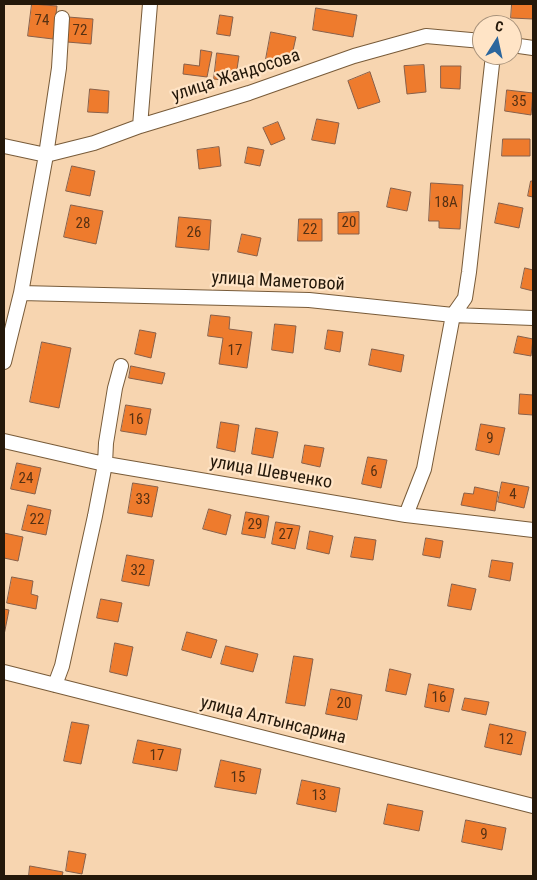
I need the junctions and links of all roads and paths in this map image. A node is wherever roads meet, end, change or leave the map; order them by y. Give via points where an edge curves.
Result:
1 (150, 4) edge
2 (62, 18) dead end
3 (472, 41) edge
4 (492, 65) edge
5 (140, 126) junction
6 (4, 146) edge
7 (46, 155) junction
8 (20, 293) junction
9 (453, 315) junction
10 (533, 318) edge
11 (4, 362) edge
12 (121, 366) dead end
13 (4, 441) edge
14 (104, 464) junction
15 (406, 515) junction
16 (533, 530) edge
17 (4, 672) edge
18 (55, 685) junction
19 (533, 806) edge

1 - 5 street
2 - 7 street via 59,68
3 - 5 street, улица Жандосова via 426,36 354,56 249,93
4 - 9 street via 465,298
5 - 7 street, улица Жандосова via 94,143
6 - 7 street, улица Жандосова
7 - 8 street
8 - 9 street, улица Маметовой via 309,300
8 - 11 street
9 - 10 street, улица Маметовой
9 - 15 street via 424,468
12 - 14 street
13 - 14 street, улица Шевченко
14 - 15 street, улица Шевченко
14 - 18 street via 78,595
15 - 16 street, улица Шевченко
17 - 18 street, улица Алтынсарина
18 - 19 street, улица Алтынсарина

